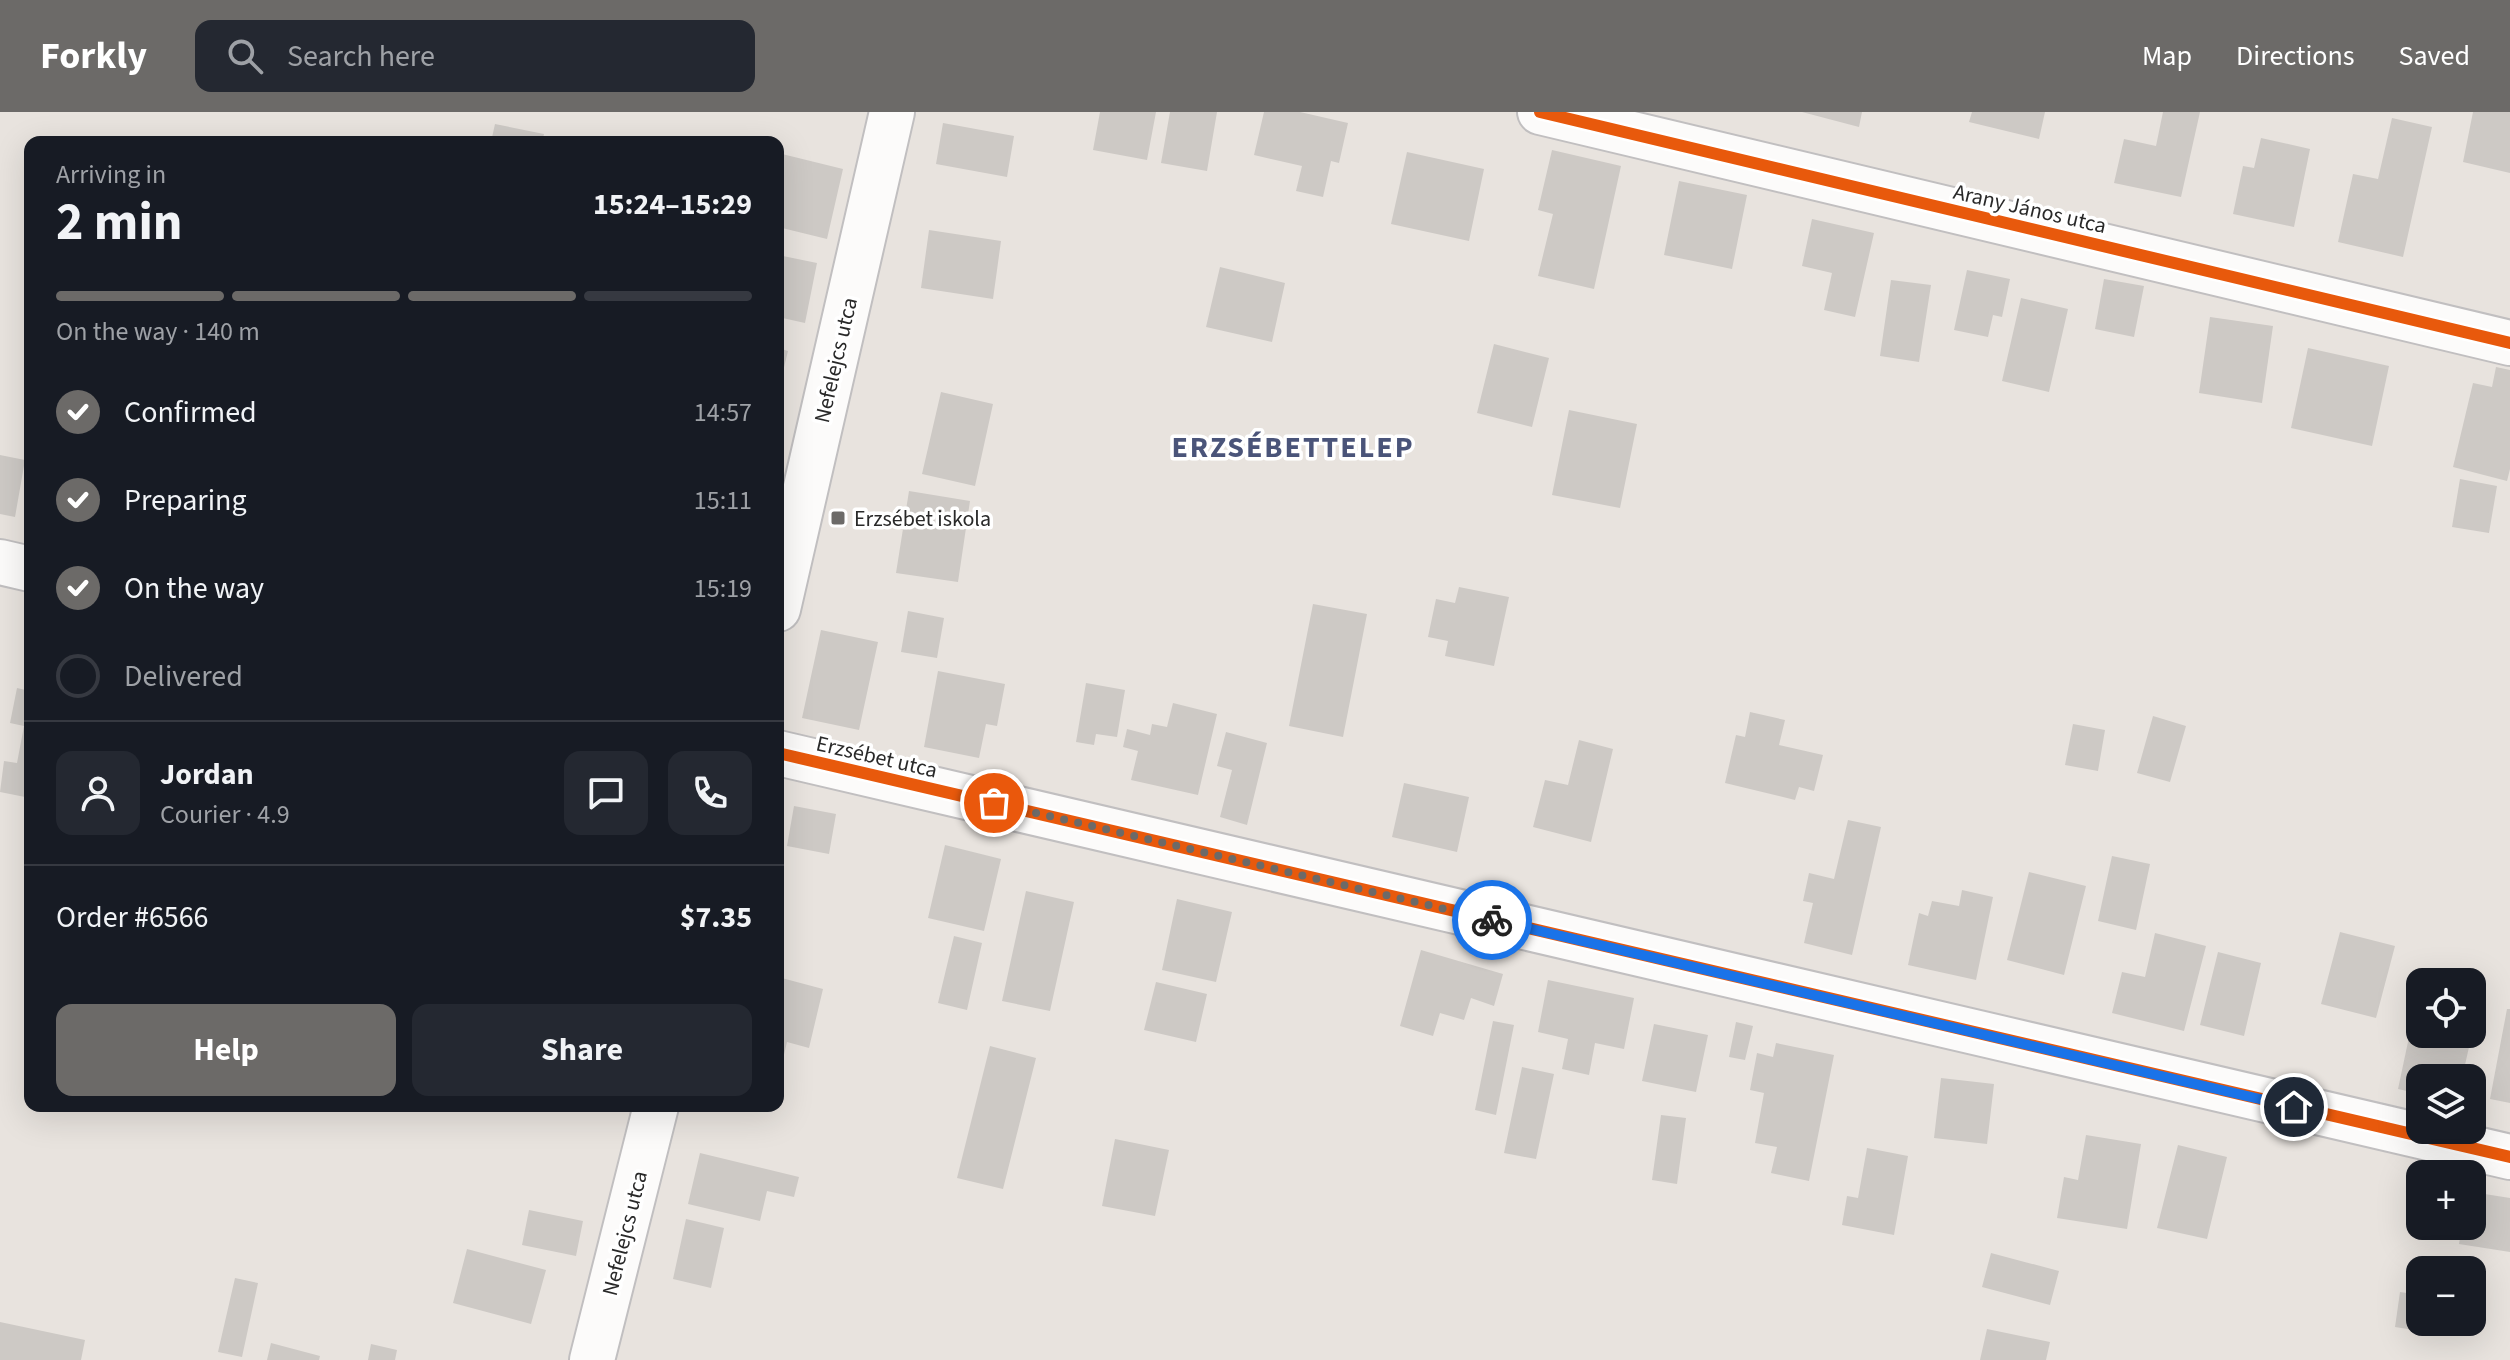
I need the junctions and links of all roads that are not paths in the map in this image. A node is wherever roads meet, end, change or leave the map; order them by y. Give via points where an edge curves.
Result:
1 (892, 112) edge
2 (1540, 112) edge
3 (2510, 343) edge
4 (0, 562) edge
5 (24, 568) edge
6 (784, 583) edge
7 (784, 754) edge
8 (654, 1112) edge
9 (2510, 1157) edge
10 (592, 1360) edge

1 - 6 street, Nefelejcs utca
2 - 3 street, Arany János utca
4 - 5 street
7 - 9 street, Erzsébet utca
8 - 10 street, Nefelejcs utca

